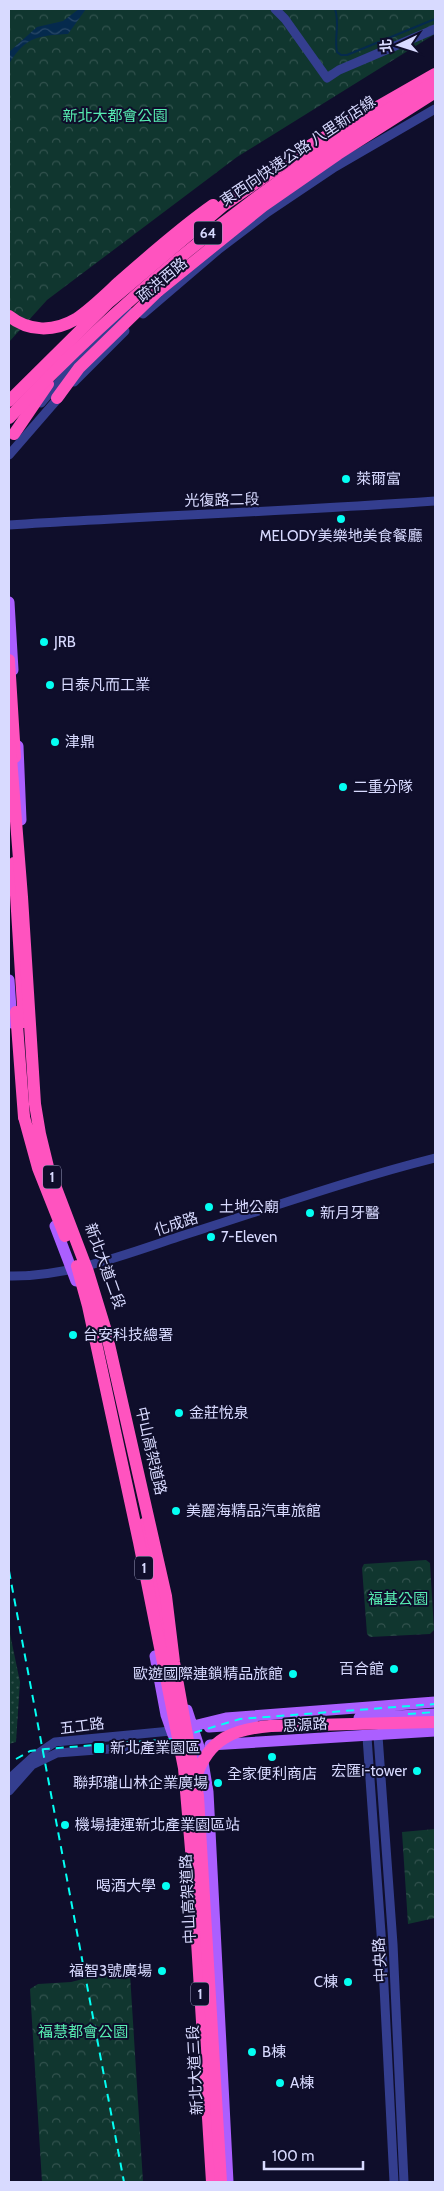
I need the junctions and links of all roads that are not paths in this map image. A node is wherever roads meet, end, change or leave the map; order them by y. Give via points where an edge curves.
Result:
1 (275, 9) edge
2 (435, 29) edge
3 (435, 65) edge
4 (435, 74) edge
5 (435, 82) edge
6 (435, 92) edge
7 (435, 99) edge
8 (435, 108) edge
9 (346, 116) junction
10 (9, 316) edge
11 (57, 398) junction
12 (9, 401) edge
13 (9, 418) edge
14 (11, 437) edge
15 (9, 455) edge
16 (435, 501) edge
17 (9, 525) edge
18 (9, 602) edge
19 (9, 660) edge
20 (9, 740) edge
21 (20, 812) junction
22 (9, 902) edge
23 (9, 980) edge
24 (435, 1158) edge
25 (64, 1201) junction
26 (91, 1264) junction
27 (76, 1273) junction
28 (9, 1276) edge
29 (435, 1702) edge
30 (435, 1714) edge
31 (435, 1722) edge
32 (192, 1726) junction
33 (175, 1730) junction
34 (435, 1731) edge
35 (373, 1736) junction
36 (181, 1745) junction
37 (199, 1745) junction
38 (9, 1779) edge
39 (9, 1791) edge
40 (192, 1861) junction
41 (206, 2182) edge
42 (212, 2182) edge
43 (217, 2182) edge
44 (221, 2182) edge
45 (228, 2182) edge
46 (394, 2182) edge
47 (404, 2182) edge

1 - 2 street via 285,18 327,78
3 - 9 highway
4 - 12 highway, 東西向快速公路 八里新店線 / 64 via 311,145 224,206 108,303
5 - 13 highway, 東西向快速公路 八里新店線 / 64, bridge via 349,132 218,225 150,280
6 - 11 highway, bridge via 276,197 158,291 79,368
7 - 14 street, 疏洪西路 via 369,131 202,246 120,318
8 - 11 street, 疏洪西路 via 335,167 218,250 146,311
9 - 10 highway via 185,224 76,319 48,329 33,329 24,327
9 - 14 highway via 194,235 103,316 71,352
11 - 15 street, 疏洪西路
16 - 17 street, 光復路二段
18 - 21 main road, 1 via 22,797
19 - 21 highway
20 - 25 highway, bridge via 15,898 32,1124 48,1173
20 - 44 highway, 中山高架道路 / 1, bridge via 35,1104 40,1134 48,1167 98,1300 114,1362 166,1596 176,1677 195,1770
21 - 25 main road, 新北大道二段 / 1 via 41,1116
22 - 27 highway, 中山高架道路 / 1, bridge via 24,1117 38,1168
23 - 27 main road, 1 via 20,1122 35,1174
24 - 26 street, 化成路 via 329,1187
25 - 26 main road, 新北大道二段 / 1
26 - 27 street, 化成路
26 - 32 main road, 新北大道二段 / 1 via 109,1323 147,1494
27 - 28 street, 化成路
27 - 33 main road, 1
27 - 33 highway, bridge via 101,1339 137,1489 162,1622
27 - 40 highway, 中山高架道路 / 1, bridge via 139,1542 184,1768
29 - 32 main road, 思源路 via 226,1718
30 - 32 main road, 思源路
31 - 40 highway, bridge via 271,1726 227,1735 206,1756 195,1780
32 - 33 main road, 思源路
32 - 36 main road, 新北大道三段 / 1
32 - 37 main road, 新北大道三段 / 1
33 - 36 highway
33 - 38 street, 五工路 via 55,1742
34 - 35 main road, 思源路
35 - 37 main road, 思源路
35 - 46 street, 中央路
35 - 47 street, 中央路 via 393,1944
36 - 37 main road, 思源路
36 - 39 street, 五工路 via 57,1753 32,1765
36 - 41 main road, 新北大道三段 / 1
36 - 43 main road, 新北大道三段 / 1 via 192,1797
37 - 45 main road, 新北大道三段 / 1 via 208,1792
40 - 42 highway, 中山高架道路 / 1

